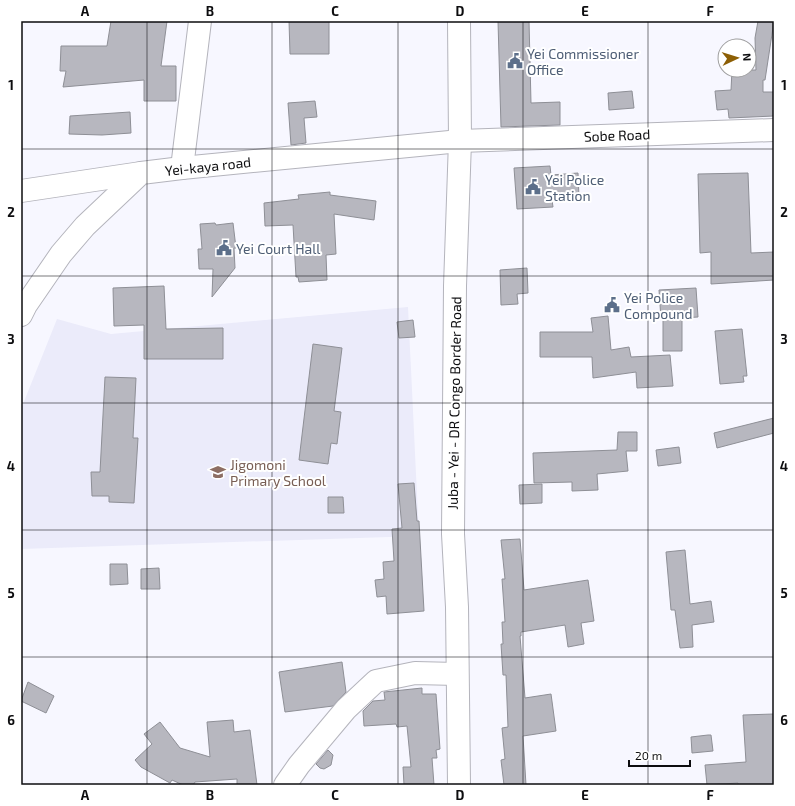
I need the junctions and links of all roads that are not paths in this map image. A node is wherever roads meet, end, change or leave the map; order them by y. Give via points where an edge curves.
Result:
1 (200, 21) edge
2 (459, 21) edge
3 (774, 130) edge
4 (460, 141) junction
5 (182, 168) junction
6 (141, 174) junction
7 (21, 191) edge
8 (21, 315) edge
9 (457, 674) junction
10 (285, 785) edge
11 (459, 785) edge

1 - 5 main road
2 - 4 main road, Juba - Yei - DR Congo Border Road
3 - 4 main road, Sobe Road
4 - 5 main road, Yei-kaya road
4 - 9 main road, Juba - Yei - DR Congo Border Road via 455,286 452,534 457,607
5 - 6 main road, Yei-kaya road
6 - 7 main road, Yei-kaya road
6 - 8 main road via 85,226 61,254
9 - 10 main road via 415,673 376,681 346,709
9 - 11 main road, Juba - Yei - DR Congo Border Road

